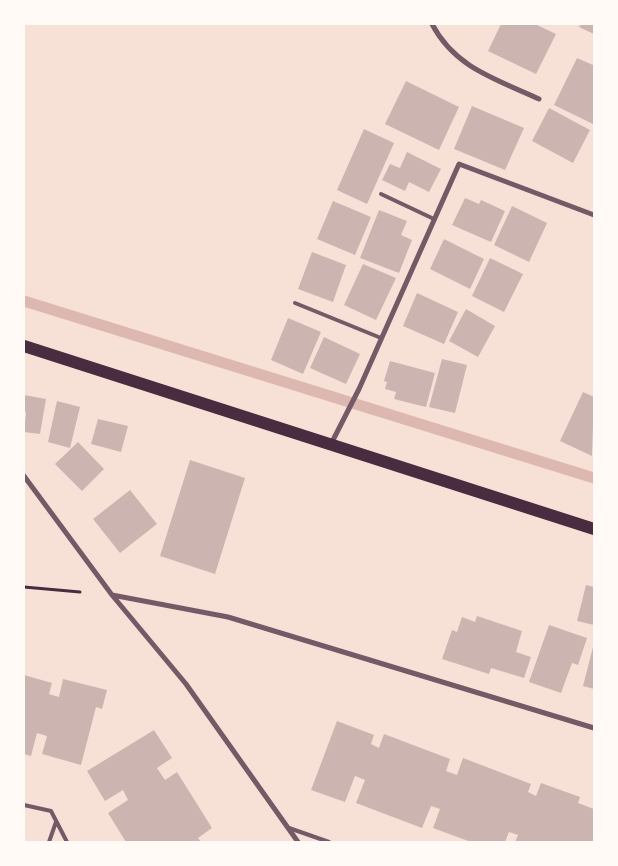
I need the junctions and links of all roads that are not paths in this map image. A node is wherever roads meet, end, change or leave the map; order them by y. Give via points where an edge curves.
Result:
1 (432, 24) edge
2 (539, 99) dead end
3 (381, 194) dead end
4 (594, 215) edge
5 (434, 219) junction
6 (295, 303) dead end
7 (381, 338) junction
8 (24, 346) edge
9 (331, 444) junction
10 (24, 476) edge
11 (594, 529) edge
12 (112, 595) junction
13 (594, 728) edge
14 (24, 805) edge
15 (56, 822) junction
16 (288, 828) junction
17 (49, 842) edge
18 (67, 842) edge
19 (298, 842) edge
20 (329, 842) edge

1 - 2 street via 466,65
3 - 5 lane
4 - 5 street via 459,164
5 - 7 street
6 - 7 lane
7 - 9 street
8 - 9 main road
9 - 11 main road
10 - 12 street
12 - 13 street via 228,617
12 - 16 street via 186,684
14 - 15 lane via 51,811
15 - 17 lane
15 - 18 lane
16 - 19 street
16 - 20 lane

